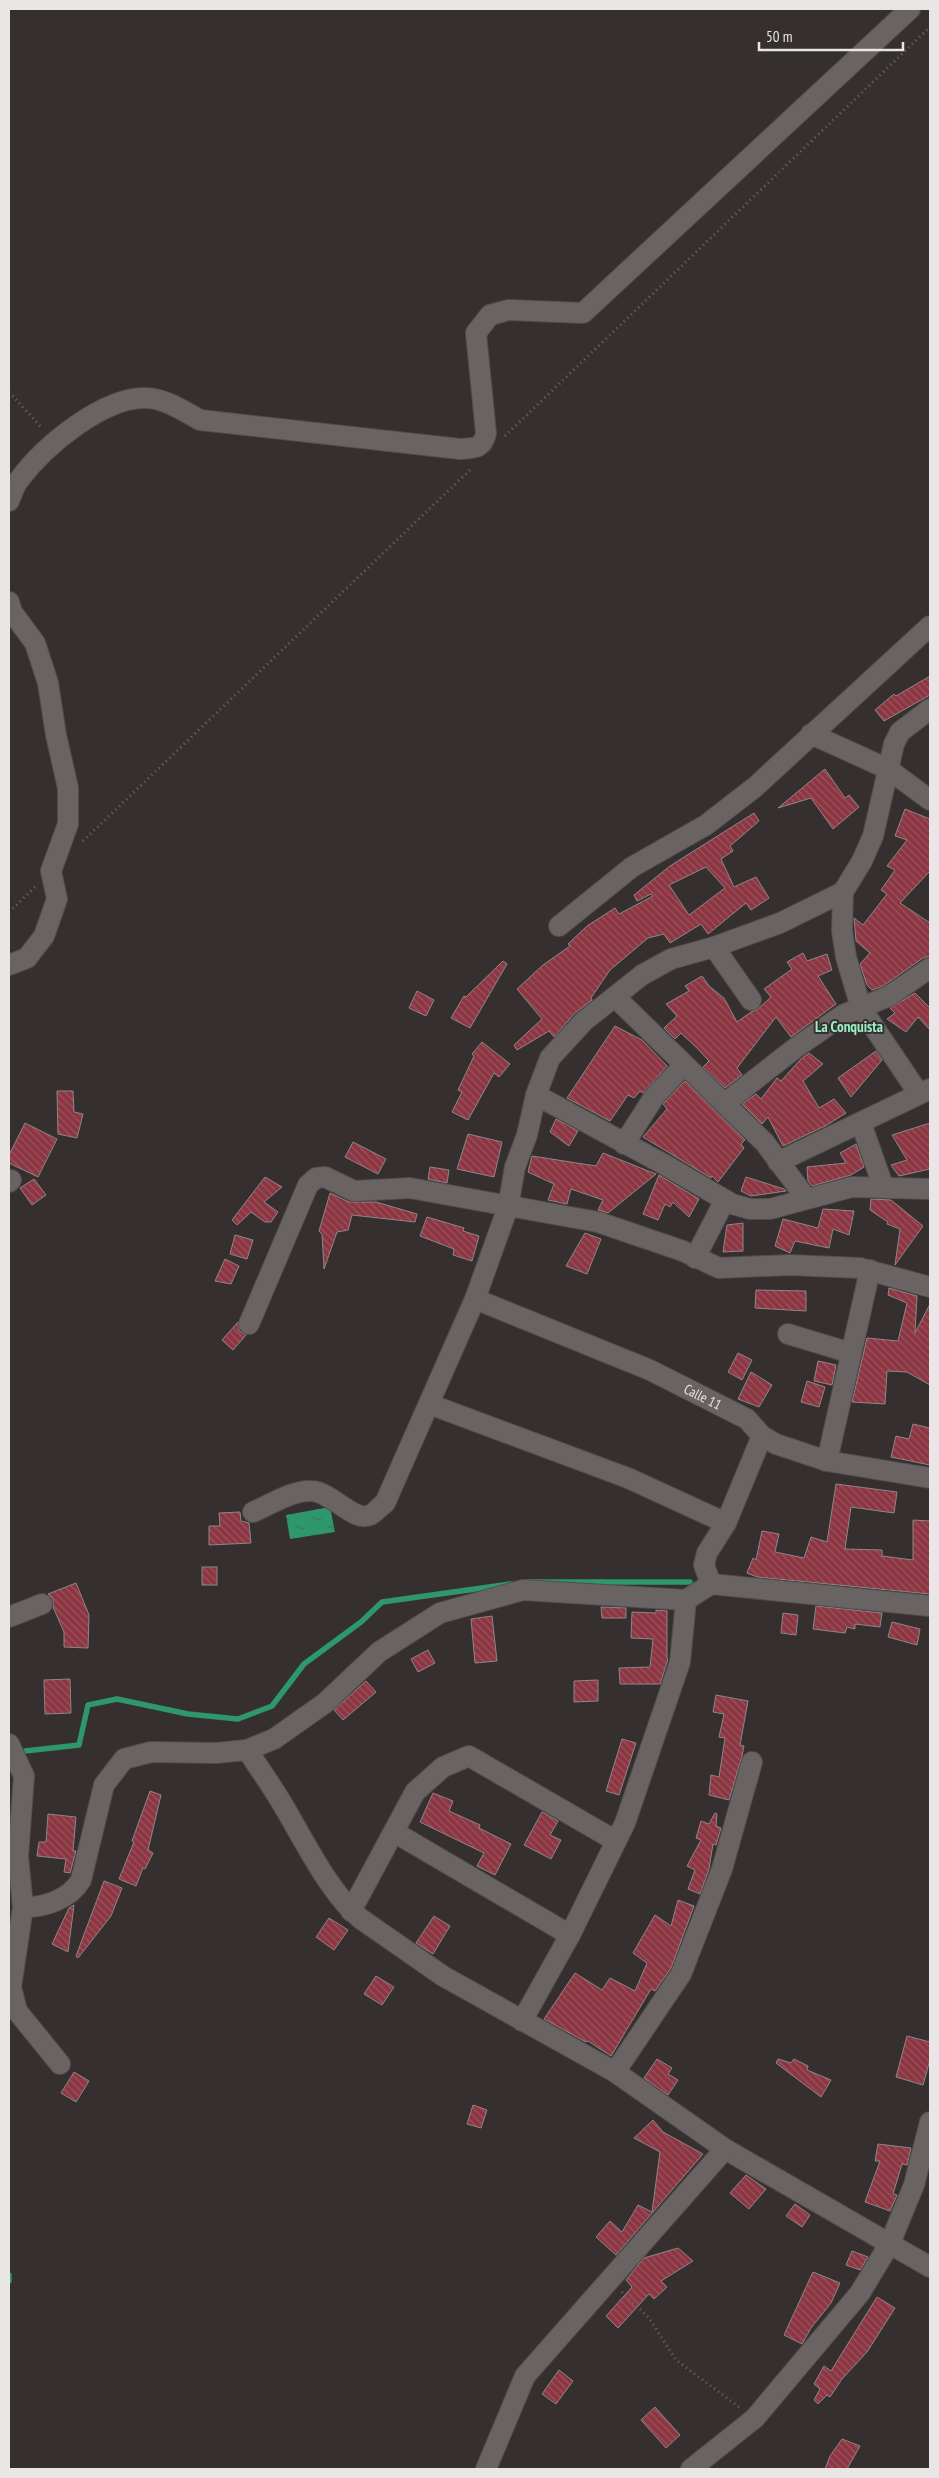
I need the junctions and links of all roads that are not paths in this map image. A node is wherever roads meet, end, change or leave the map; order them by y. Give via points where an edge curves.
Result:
1 (910, 9) edge
2 (9, 500) edge
3 (9, 602) edge
4 (930, 626) edge
5 (930, 709) edge
6 (811, 734) junction
7 (888, 769) junction
8 (930, 800) edge
9 (843, 892) junction
10 (559, 926) dead end
11 (714, 947) junction
12 (9, 965) edge
13 (930, 968) edge
14 (614, 997) junction
15 (750, 1000) dead end
16 (862, 1008) junction
17 (683, 1066) junction
18 (925, 1091) edge
19 (536, 1095) junction
20 (726, 1103) junction
21 (862, 1123) junction
22 (624, 1144) junction
23 (778, 1162) junction
24 (883, 1186) junction
25 (930, 1189) edge
26 (806, 1198) junction
27 (725, 1200) junction
28 (508, 1207) junction
29 (695, 1258) junction
30 (870, 1270) junction
31 (930, 1287) edge
32 (475, 1299) junction
33 (249, 1324) dead end
34 (788, 1334) dead end
35 (851, 1353) junction
36 (429, 1404) junction
37 (762, 1436) junction
38 (827, 1461) junction
39 (930, 1478) edge
40 (253, 1512) dead end
41 (726, 1523) junction
42 (711, 1584) junction
43 (686, 1600) junction
44 (42, 1604) dead end
45 (930, 1606) edge
46 (9, 1617) edge
47 (9, 1744) edge
48 (247, 1750) junction
49 (752, 1762) dead end
50 (394, 1832) junction
51 (616, 1841) junction
52 (23, 1908) junction
53 (351, 1911) junction
54 (570, 1935) junction
55 (522, 2021) junction
56 (60, 2064) dead end
57 (615, 2072) junction
58 (930, 2122) edge
59 (726, 2148) junction
60 (890, 2243) junction
61 (930, 2267) edge
62 (486, 2469) edge
63 (691, 2469) edge

1 - 2 street via 584,313 509,310 490,315 476,333 486,433 478,448 460,449 200,420 150,398 130,398 112,405 54,442 18,481
3 - 12 street via 12,612 35,643 48,682 68,788 68,824 52,871 56,899 44,936 27,958
4 - 6 street
5 - 7 street via 900,732
6 - 7 street
6 - 10 street via 755,787 706,825 632,867
7 - 8 street
7 - 9 street via 873,836
9 - 11 street via 780,923
9 - 16 street via 842,930 846,957
11 - 14 street via 671,959 642,975
11 - 15 street
13 - 16 street via 889,996
14 - 17 street
14 - 19 street via 584,1022 550,1058
16 - 18 street
16 - 20 street via 843,1015 794,1049
17 - 20 street
17 - 22 street via 654,1097
18 - 21 street
19 - 22 street
19 - 28 street via 527,1135 515,1167
20 - 23 street via 765,1143
21 - 23 street
21 - 24 street
22 - 27 street
23 - 26 street
24 - 25 street
24 - 26 street via 852,1187
26 - 27 street via 770,1209 750,1209
27 - 29 street
28 - 29 street via 598,1222
28 - 32 street
28 - 33 street via 401,1188 354,1191 325,1177 316,1178 308,1185
29 - 30 street via 718,1268 790,1265
30 - 31 street
30 - 35 street
32 - 36 street
32 - 37 street, Calle 11 via 650,1370 747,1419
34 - 35 street
35 - 38 street
36 - 40 street via 390,1494 370,1516 353,1514 327,1494 311,1491 297,1493
36 - 41 street via 628,1478
37 - 38 street, Calle 11
37 - 41 street
38 - 39 street, Calle 11
41 - 42 street via 704,1565
42 - 43 street
42 - 45 street
43 - 48 street via 523,1590 440,1613 379,1652 307,1716 274,1739
43 - 51 street via 680,1662
44 - 46 street
47 - 52 street via 24,1776 18,1856
48 - 52 street via 151,1752 124,1759 104,1785 81,1880 76,1888 50,1904
48 - 53 street via 312,1856
49 - 57 street via 722,1869 681,1974
50 - 51 street via 415,1792 443,1767 469,1756
50 - 53 street
50 - 54 street
51 - 54 street
52 - 56 street via 11,1987 17,2011
53 - 55 street via 443,1976
54 - 55 street
55 - 57 street
57 - 59 street
58 - 60 street via 914,2185
59 - 60 street
59 - 62 street via 525,2376
60 - 61 street
60 - 63 street via 860,2293 755,2418

